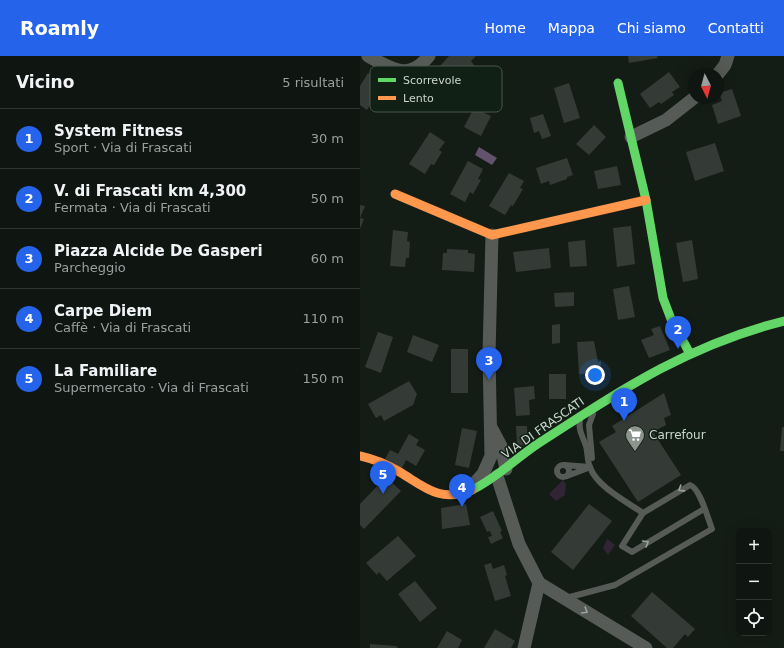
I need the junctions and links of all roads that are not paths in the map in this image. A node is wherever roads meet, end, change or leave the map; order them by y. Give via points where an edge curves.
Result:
1 (368, 56) edge
2 (429, 56) edge
3 (728, 56) edge
4 (385, 66) edge
5 (418, 66) edge
6 (723, 68) edge
7 (618, 83) dead end
8 (688, 103) edge
9 (631, 137) junction
10 (394, 194) dead end
11 (646, 200) junction
12 (492, 235) junction
13 (784, 321) edge
14 (689, 352) junction
15 (597, 406) junction
16 (581, 416) junction
17 (492, 428) junction
18 (501, 446) junction
19 (522, 455) junction
20 (360, 456) edge
21 (564, 465) junction
22 (590, 467) junction
23 (493, 475) junction
24 (567, 476) junction
25 (469, 491) joint
26 (704, 509) junction
27 (643, 513) junction
28 (539, 583) junction
29 (564, 598) junction
30 (524, 648) edge
31 (646, 648) edge

1 - 4 street
2 - 5 street
3 - 6 street
7 - 9 street
8 - 9 street via 666,120
9 - 11 street
10 - 12 street
11 - 12 street
11 - 14 street via 663,298
12 - 17 street via 489,337
13 - 14 street, VIA DI FRASCATI via 740,333
14 - 15 street, VIA DI FRASCATI
15 - 16 street, VIA DI FRASCATI
15 - 22 lane via 589,425 592,456
16 - 19 street, VIA DI FRASCATI
16 - 22 lane via 579,426
17 - 18 street
17 - 23 street
18 - 19 street
18 - 23 street
19 - 23 street, VIA DI FRASCATI
20 - 25 street via 387,465 434,493 450,495
21 - 22 lane
21 - 24 lane via 569,470
21 - 24 lane via 558,467 557,473 561,477
22 - 24 lane
22 - 27 lane via 606,488
23 - 25 street
23 - 28 street via 519,544
26 -> 27 lane via 696,489 690,485
27 -> 26 lane via 622,546 632,552
26 - 29 lane via 712,529 615,585
28 - 29 street
28 - 30 street
29 -> 31 street

